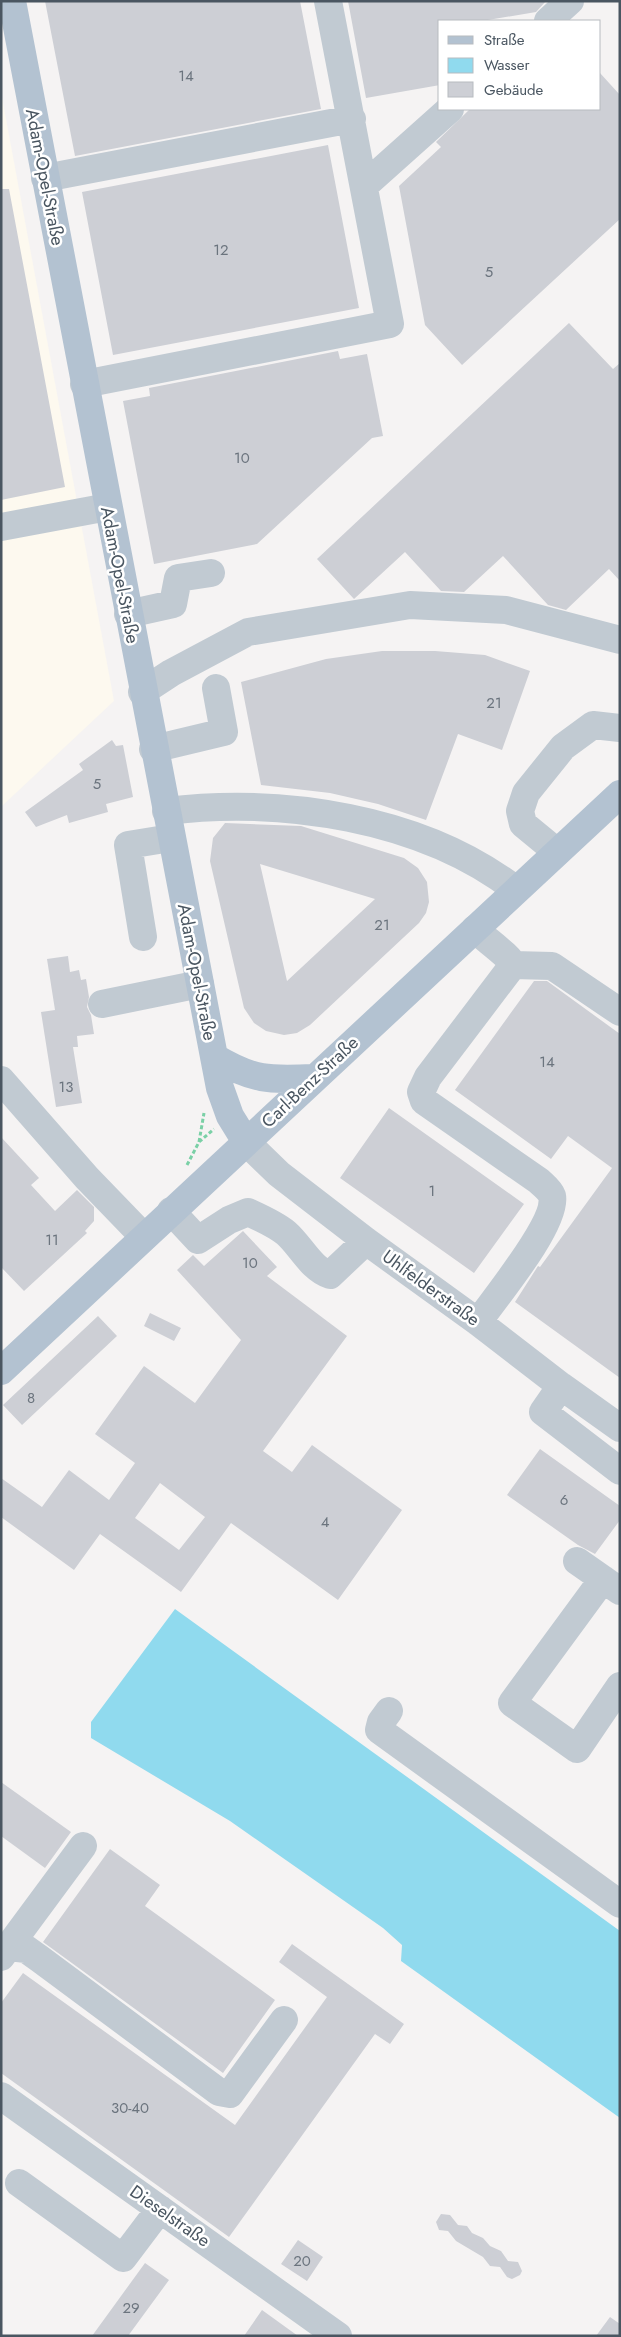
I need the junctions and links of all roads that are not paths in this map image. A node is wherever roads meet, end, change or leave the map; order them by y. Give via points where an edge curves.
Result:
1 (12, 1) edge
2 (328, 1) edge
3 (570, 1) edge
4 (549, 20) edge
5 (449, 110) edge
6 (352, 119) junction
7 (45, 178) junction
8 (365, 185) junction
9 (84, 384) junction
10 (108, 507) junction
11 (1, 527) edge
12 (211, 573) dead end
13 (128, 614) junction
14 (620, 640) edge
15 (216, 688) dead end
16 (142, 692) junction
17 (620, 728) edge
18 (153, 749) junction
19 (620, 794) edge
20 (166, 811) junction
21 (171, 838) junction
22 (557, 852) junction
23 (516, 890) junction
24 (475, 929) junction
25 (143, 938) dead end
26 (513, 965) junction
27 (200, 984) junction
28 (102, 1004) dead end
29 (620, 1012) edge
30 (214, 1057) junction
31 (315, 1078) junction
32 (1, 1080) edge
33 (246, 1142) junction
34 (171, 1211) junction
35 (144, 1237) junction
36 (366, 1242) junction
37 (478, 1322) junction
38 (1, 1372) edge
39 (561, 1386) junction
40 (620, 1428) edge
41 (620, 1471) edge
42 (577, 1561) dead end
43 (612, 1585) edge
44 (620, 1686) edge
45 (389, 1711) dead end
46 (83, 1846) dead end
47 (620, 1904) edge
48 (5, 1952) edge
49 (284, 2020) dead end
50 (1, 2096) edge
51 (19, 2183) dead end
52 (160, 2209) junction
53 (338, 2336) edge

1 - 7 main road, Adam-Opel-Straße
2 - 6 street
3 - 4 street
5 - 8 street
6 - 7 street
6 - 8 street
7 - 9 main road, Adam-Opel-Straße
8 - 9 street via 390,324
9 - 10 main road, Adam-Opel-Straße
10 - 11 street
10 - 13 main road, Adam-Opel-Straße
12 - 13 street via 178,578 173,604
13 - 16 main road, Adam-Opel-Straße
14 - 16 street via 506,610 410,605 248,632
15 - 18 street via 224,732
16 - 18 main road, Adam-Opel-Straße
17 - 22 street via 592,724 563,747 526,793 520,811 524,824
18 - 20 main road, Adam-Opel-Straße
19 - 22 main road, Carl-Benz-Straße
20 - 21 main road, Adam-Opel-Straße
20 - 23 street via 245,806 343,817 408,835 449,851 486,869
21 - 25 street via 128,845
21 - 27 main road, Adam-Opel-Straße
22 - 23 main road, Carl-Benz-Straße
23 - 24 main road, Carl-Benz-Straße
24 - 26 street via 511,959
24 - 31 main road, Carl-Benz-Straße
26 - 29 street via 552,966
26 - 37 street via 428,1077 421,1092 424,1101 539,1182 552,1196 549,1217 540,1235
27 - 28 street
27 - 30 main road, Adam-Opel-Straße
30 - 31 main road via 263,1078
30 - 33 main road, Adam-Opel-Straße via 225,1103
31 - 33 main road, Carl-Benz-Straße
32 - 35 street
33 - 34 main road, Carl-Benz-Straße
33 - 36 street, Uhlfelderstraße via 279,1174
34 - 35 main road, Carl-Benz-Straße
34 - 36 street via 198,1240 248,1212 284,1232 322,1273 330,1275
35 - 38 main road, Carl-Benz-Straße
36 - 37 street, Uhlfelderstraße
37 - 39 street, Uhlfelderstraße
39 - 40 street, Uhlfelderstraße
39 - 41 street via 543,1412
42 - 43 street
43 - 44 street via 512,1703 577,1749
45 - 47 street via 379,1730
46 - 48 street
48 - 49 street via 26,1949 219,2092 230,2094
50 - 52 street, Dieselstraße
51 - 52 street via 123,2258
52 - 53 street, Dieselstraße

